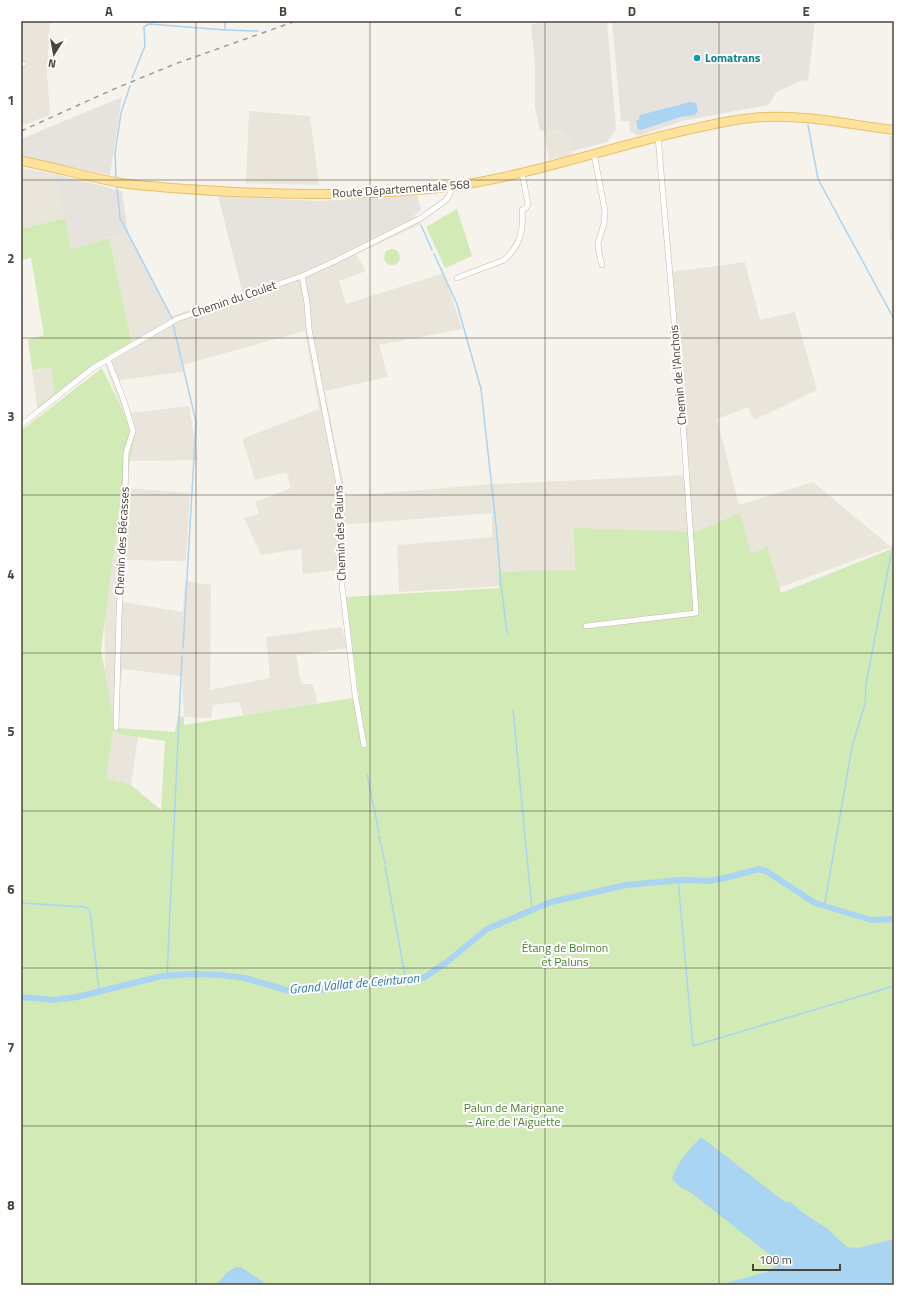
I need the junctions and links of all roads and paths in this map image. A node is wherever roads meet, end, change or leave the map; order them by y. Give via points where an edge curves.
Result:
1 (894, 130) edge
2 (658, 137) junction
3 (594, 154) junction
4 (21, 161) edge
5 (522, 173) junction
6 (451, 186) junction
7 (602, 265) dead end
8 (302, 276) junction
9 (457, 278) dead end
10 (108, 360) junction
11 (21, 425) edge
12 (586, 626) dead end
13 (116, 728) dead end
14 (364, 745) dead end

1 - 2 main road, Route Départementale 568 via 812,118 765,117 733,120
2 - 3 main road, Route Départementale 568
2 - 12 street, Chemin de l'Anchois via 683,424 696,613
3 - 5 main road, Route Départementale 568
3 - 7 street via 605,211 598,243
4 - 6 main road, Route Départementale 568 via 118,182 191,190 318,194 392,192
5 - 6 main road, Route Départementale 568
5 - 9 street via 528,204 522,210 523,228 515,247 504,260
6 - 8 street, Chemin du Coulet via 446,200 421,218
8 - 10 street, Chemin du Coulet via 177,319
8 - 14 street, Chemin des Paluns via 309,329 341,495 342,586
10 - 11 street, Chemin du Coulet via 93,368
10 - 13 street, Chemin des Bécasses via 133,431 126,453

